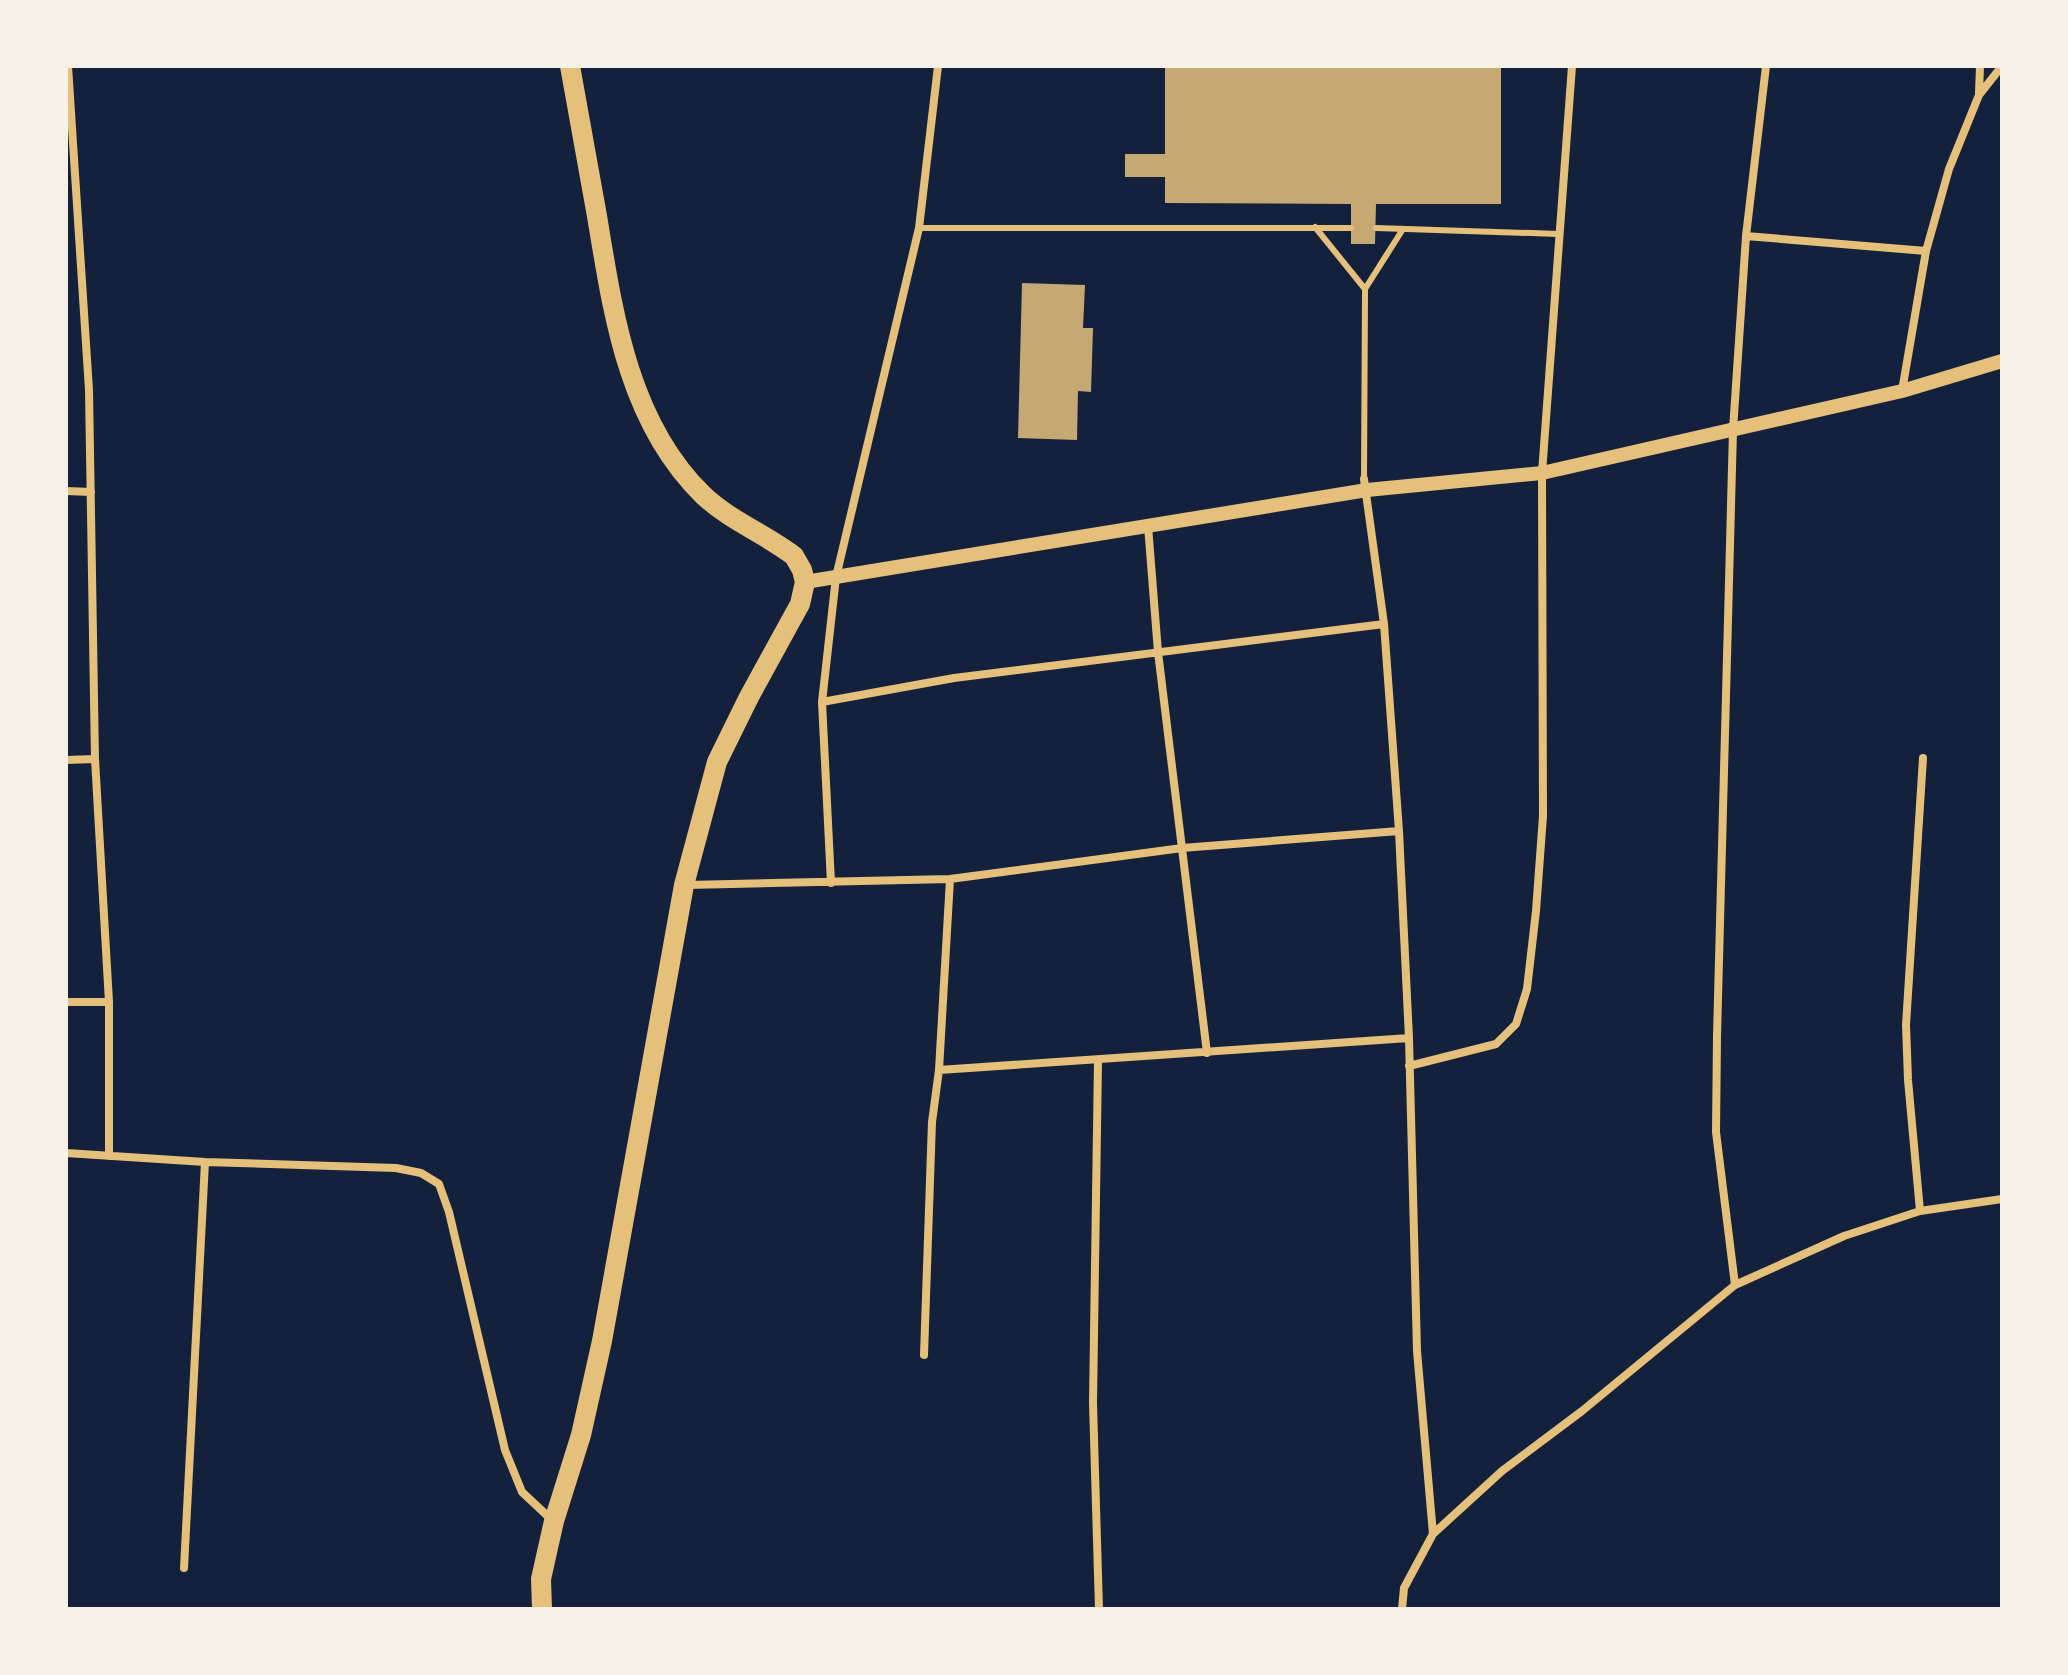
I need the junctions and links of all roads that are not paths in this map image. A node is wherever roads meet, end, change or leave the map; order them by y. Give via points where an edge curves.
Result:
1 (68, 66) edge
2 (570, 66) edge
3 (938, 66) edge
4 (1572, 66) edge
5 (1766, 66) edge
6 (1980, 66) edge
7 (2002, 66) edge
8 (1979, 95) junction
9 (1315, 227) junction
10 (919, 228) junction
11 (1351, 228) dead end
12 (1376, 228) dead end
13 (1403, 229) junction
14 (1559, 234) junction
15 (1746, 236) junction
16 (1926, 251) junction
17 (1365, 289) junction
18 (2002, 361) edge
19 (1902, 391) junction
20 (1733, 430) junction
21 (1542, 473) junction
22 (1365, 485) junction
23 (66, 491) edge
24 (91, 492) junction
25 (1148, 526) junction
26 (836, 577) junction
27 (805, 582) junction
28 (1384, 624) junction
29 (1158, 652) junction
30 (822, 702) junction
31 (1923, 758) dead end
32 (95, 759) junction
33 (66, 760) edge
34 (1399, 831) junction
35 (1182, 848) junction
36 (950, 879) junction
37 (831, 883) junction
38 (684, 885) junction
39 (66, 1002) edge
40 (109, 1002) junction
41 (1409, 1038) junction
42 (1207, 1053) junction
43 (1098, 1061) junction
44 (1409, 1066) junction
45 (939, 1070) junction
46 (66, 1153) edge
47 (109, 1156) junction
48 (205, 1162) junction
49 (2002, 1199) edge
50 (1920, 1211) junction
51 (1735, 1285) junction
52 (924, 1355) dead end
53 (554, 1521) junction
54 (1433, 1534) junction
55 (184, 1568) dead end
56 (542, 1609) edge
57 (1099, 1609) edge
58 (1402, 1609) edge

1 - 24 street
2 - 27 main road via 615,324 637,391 661,442 683,473 705,497 794,556
3 - 10 street
4 - 14 street
5 - 15 street
6 - 8 street
7 - 8 street
8 - 16 street via 1949,169
9 - 10 lane
9 - 11 lane
9 - 17 lane
10 - 26 street
12 - 13 lane
13 - 14 lane
13 - 17 lane
14 - 21 street
15 - 16 street
15 - 20 street
16 - 19 street
17 - 22 lane
18 - 19 street
19 - 20 street
20 - 21 street
20 - 51 street via 1716,1132
21 - 22 street
21 - 44 street via 1543,816 1527,989 1516,1024 1496,1044
22 - 25 street
22 - 28 street
23 - 24 street
24 - 32 street
25 - 26 street
25 - 29 street
26 - 27 street
26 - 30 street
27 - 38 main road via 800,604 717,762
28 - 29 street
28 - 34 street
29 - 30 street via 954,678
29 - 35 street
30 - 37 street
31 - 50 street via 1906,1025
32 - 33 street
32 - 40 street
34 - 35 street
34 - 41 street
35 - 36 street
35 - 42 street
36 - 37 street
36 - 45 street
37 - 38 street
38 - 53 main road via 602,1341
39 - 40 street
40 - 47 street
41 - 42 street
41 - 44 street
42 - 43 street
43 - 45 street
43 - 57 street via 1093,1403
44 - 54 street via 1417,1351
45 - 52 street via 932,1122
46 - 47 street
47 - 48 street
48 - 53 street via 396,1168 421,1173 439,1184 505,1450 522,1492
48 - 55 street
49 - 50 street
50 - 51 street via 1844,1236
51 - 54 street via 1502,1471
53 - 56 main road via 541,1579
54 - 58 street via 1404,1588

